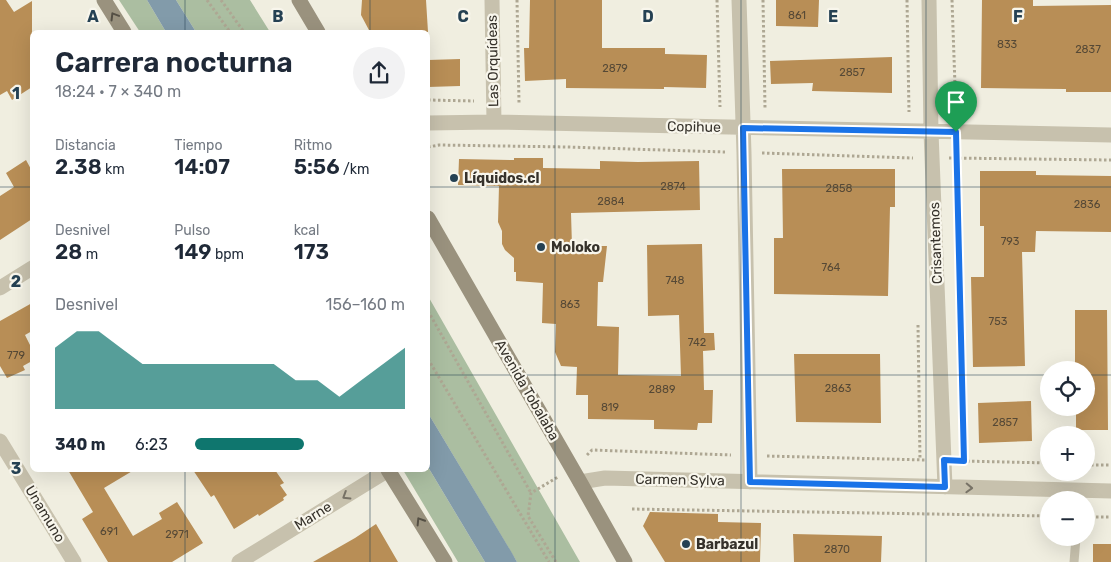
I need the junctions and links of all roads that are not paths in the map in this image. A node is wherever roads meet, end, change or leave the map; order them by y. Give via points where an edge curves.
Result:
1 (104, 0) edge
2 (299, 0) edge
3 (492, 0) edge
4 (739, 0) edge
5 (929, 0) edge
6 (123, 30) edge
7 (317, 30) edge
8 (494, 122) junction
9 (430, 123) edge
10 (743, 128) junction
11 (931, 132) junction
12 (1111, 135) edge
13 (430, 221) edge
14 (30, 269) edge
15 (0, 288) edge
16 (0, 441) edge
17 (385, 472) edge
18 (389, 472) edge
19 (576, 475) junction
20 (750, 482) junction
21 (945, 487) junction
22 (1111, 492) edge
23 (1040, 493) edge
24 (1095, 493) edge
25 (1075, 546) edge
26 (74, 562) edge
27 (239, 562) edge
28 (446, 562) edge
29 (625, 562) edge
30 (1074, 562) edge

6 -> 1 main road
2 - 7 main road
3 - 8 street, Las Orquídeas
4 - 10 street
5 - 11 street, Crisantemos
8 - 9 street, Copihue
8 - 10 street, Copihue
10 - 11 street, Copihue
10 - 20 street
11 - 12 street, Copihue
11 - 21 street, Crisantemos
13 - 19 main road, Avenida Tobalaba
14 - 15 street
16 - 26 street, Unamuno
17 -> 27 street, Marne
28 -> 18 main road
19 - 20 street, Carmen Sylva
19 - 29 main road, Avenida Tobalaba
20 - 21 street, Carmen Sylva
21 -> 23 street, Carmen Sylva
22 - 24 street, Carmen Sylva
25 - 30 lane

